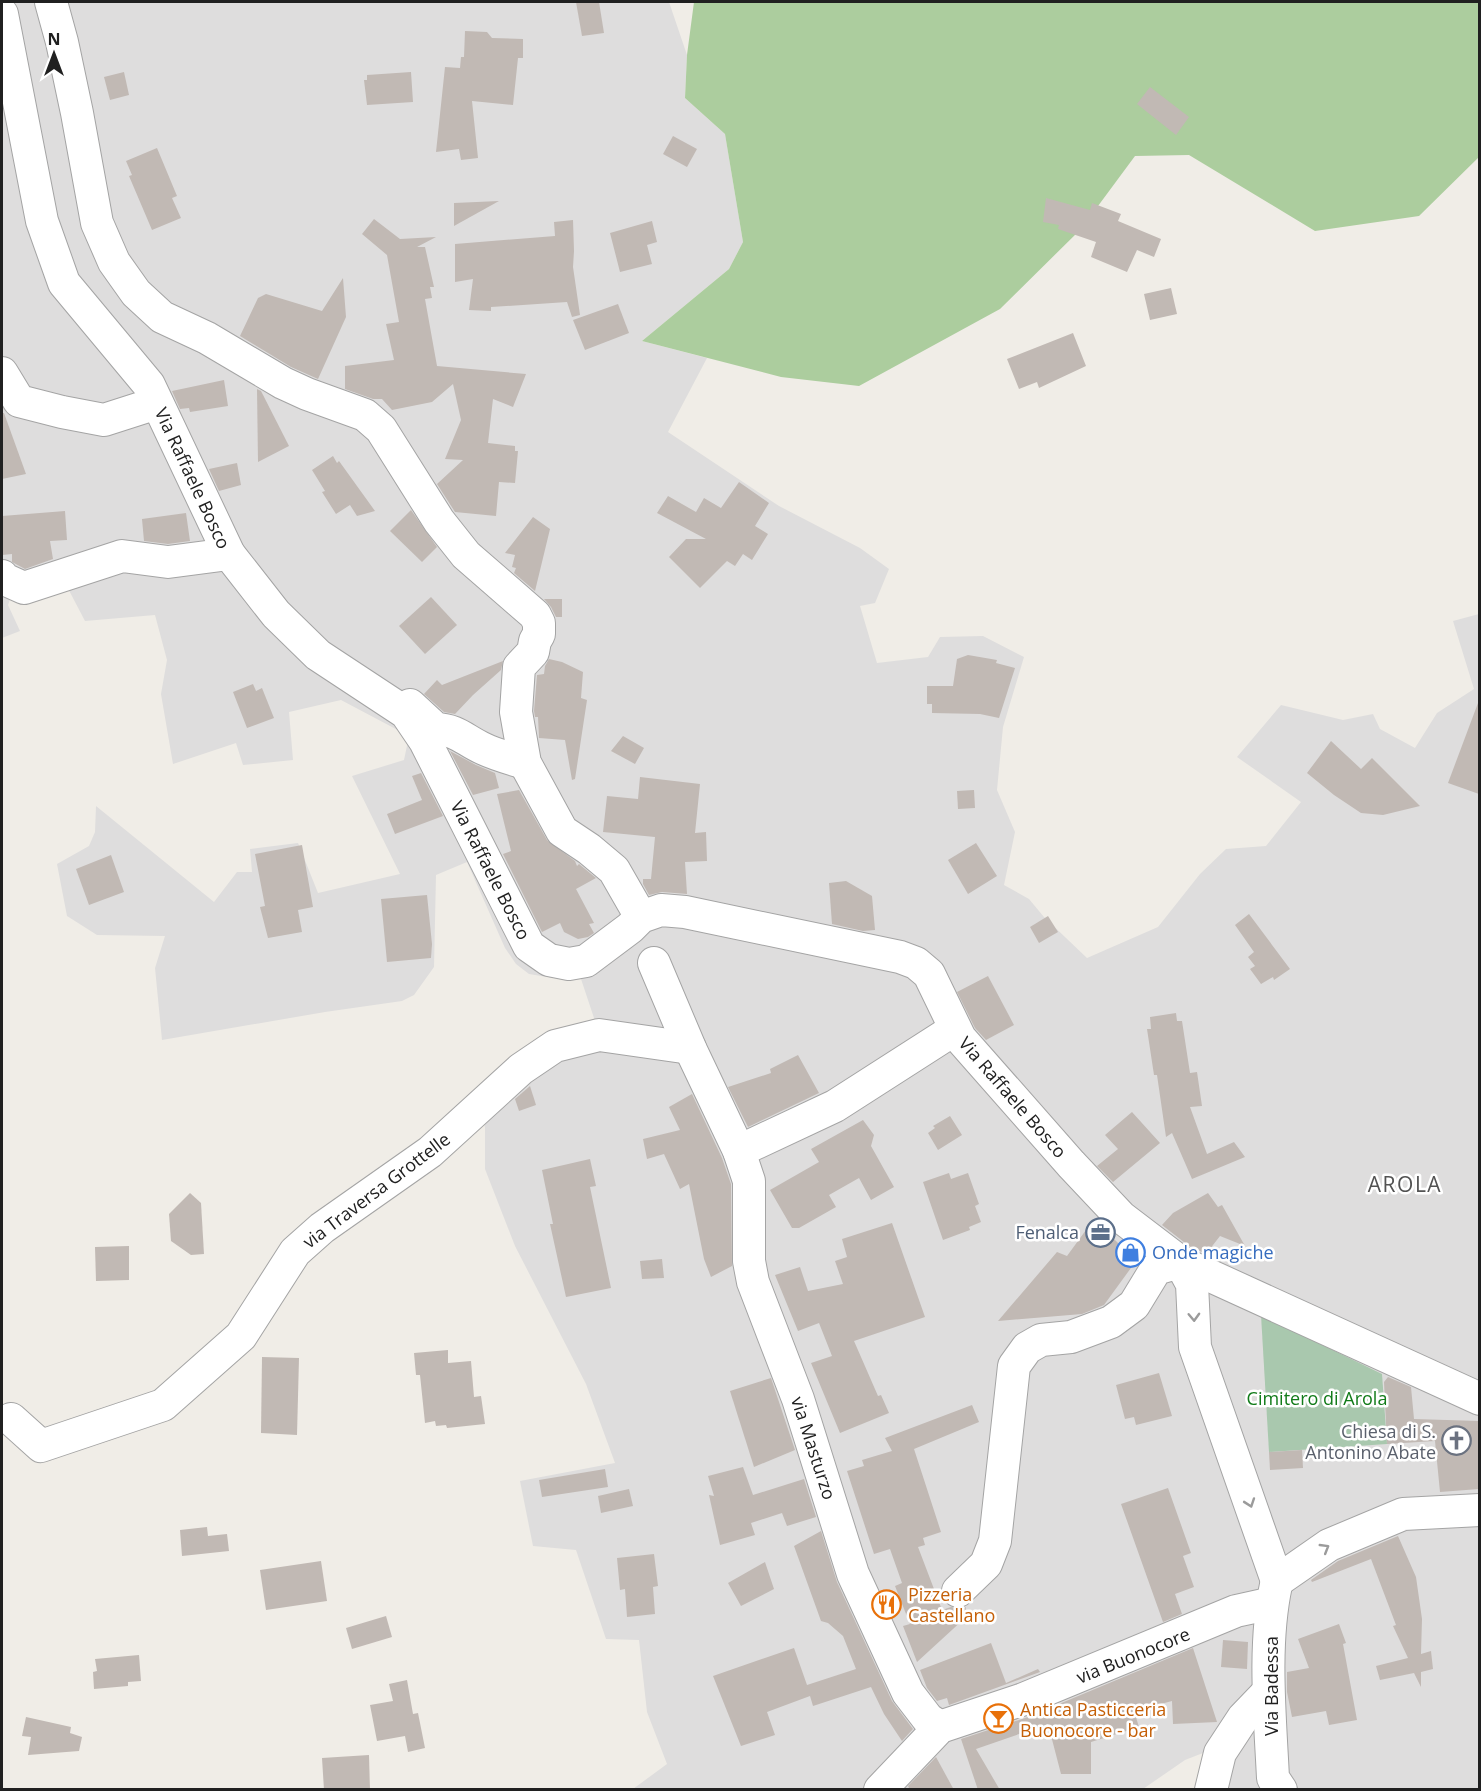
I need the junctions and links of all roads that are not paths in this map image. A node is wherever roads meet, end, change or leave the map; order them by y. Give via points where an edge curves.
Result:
1 (51, 2) edge
2 (2, 14) edge
3 (2, 373) edge
4 (157, 403) junction
5 (10, 406) edge
6 (229, 554) junction
7 (2, 576) edge
8 (318, 655) junction
9 (525, 763) junction
10 (641, 916) junction
11 (654, 963) dead end
12 (955, 1029) junction
13 (690, 1048) junction
14 (739, 1151) junction
15 (1180, 1262) junction
16 (1479, 1399) edge
17 (11, 1419) dead end
18 (1479, 1510) edge
19 (958, 1591) dead end
20 (1274, 1592) junction
21 (1268, 1692) junction
22 (940, 1727) junction
23 (880, 1790) edge
24 (1211, 1790) edge
25 (1281, 1790) edge

1 - 9 street via 98,223 114,262 136,293 162,317 207,338 283,383 365,415 381,429 439,521 466,555 540,623 533,652 519,667 516,712
2 - 4 street, Via Raffaele Bosco via 42,221 64,283 149,385
3 - 5 street
4 - 5 street via 104,420
4 - 6 street, Via Raffaele Bosco
6 - 7 street via 168,562 122,556 24,588
6 - 8 street, Via Raffaele Bosco via 276,614
8 - 9 street via 356,670 406,702 436,729 457,732 476,745
8 - 10 street, Via Raffaele Bosco via 406,713 425,741 529,946 549,960 568,964 586,961
9 - 10 street via 562,831 614,870
10 - 12 street, Via Raffaele Bosco via 661,910 685,912 900,957 929,974
11 - 13 street
12 - 14 street via 835,1106
12 - 15 street, Via Raffaele Bosco via 1120,1217
13 - 14 street
13 - 17 street, via Traversa Grottelle via 599,1035 555,1046 521,1069 430,1152 322,1228 295,1252 241,1336 163,1405 41,1446
14 - 22 street, via Masturzo via 749,1181 749,1261 753,1282 798,1399 853,1574 909,1693 928,1719
15 - 16 street, Via Raffaele Bosco
15 - 19 street via 1156,1269 1134,1305 1111,1322 1071,1337 1041,1340 1027,1348 1014,1366 995,1541 986,1564
15 -> 20 street via 1192,1284 1195,1347
20 -> 18 street via 1329,1545 1403,1514
20 - 21 street, Via Badessa
20 - 22 street, via Buonocore via 1021,1700
21 - 24 street via 1243,1718 1220,1753
21 - 25 street, Via Badessa via 1273,1778
22 - 23 street, via Buonocore

